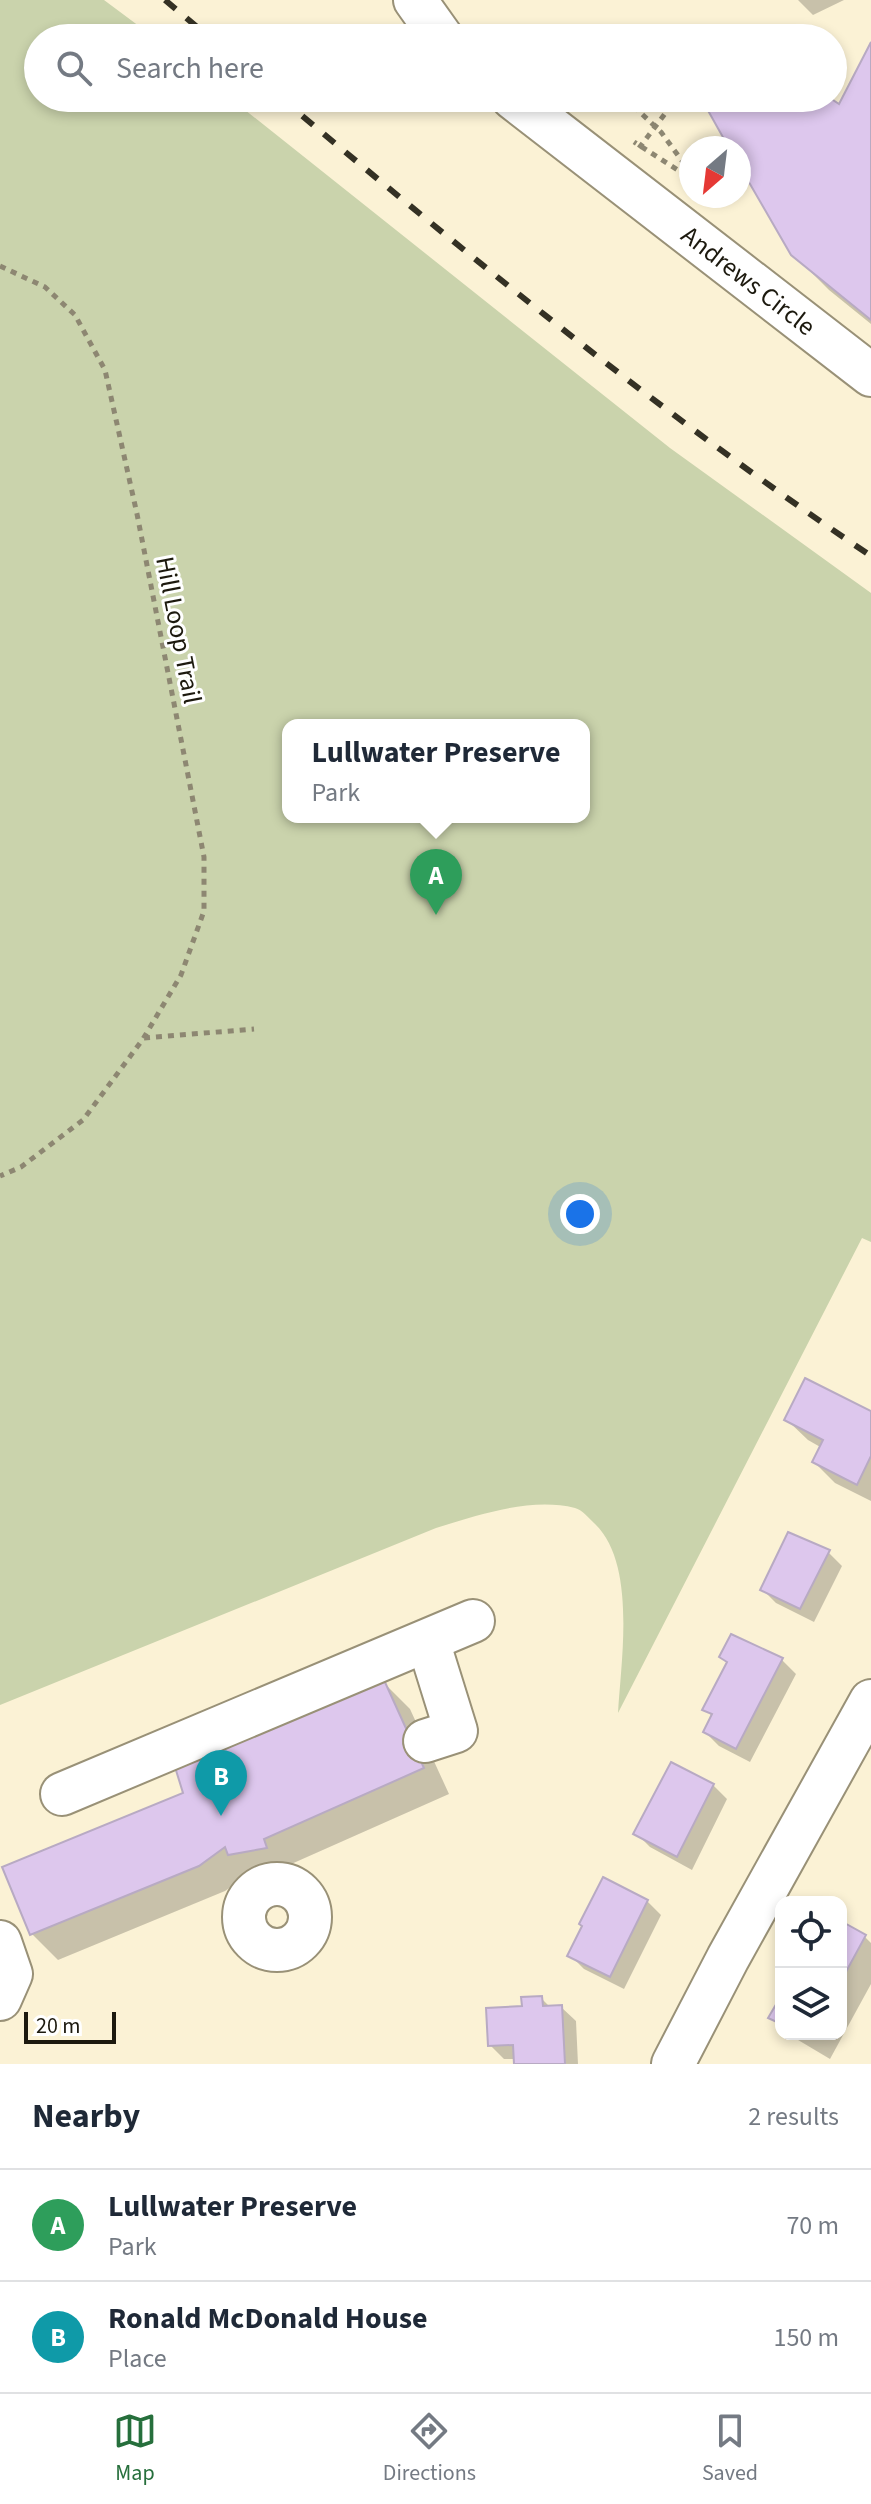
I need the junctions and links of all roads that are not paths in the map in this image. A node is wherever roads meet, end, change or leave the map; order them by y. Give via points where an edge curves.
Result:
1 (415, 0) edge
2 (432, 24) edge
3 (531, 112) edge
4 (871, 375) edge
5 (473, 1621) dead end
6 (428, 1641) junction
7 (871, 1701) edge
8 (425, 1741) dead end
9 (62, 1794) dead end
10 (0, 1942) edge
11 (10, 2001) edge
12 (673, 2064) edge

1 - 2 street
3 - 4 street, Andrews Circle
5 - 6 street
6 - 8 street via 456,1731
6 - 9 street
7 - 12 street
10 - 11 street via 11,1974

